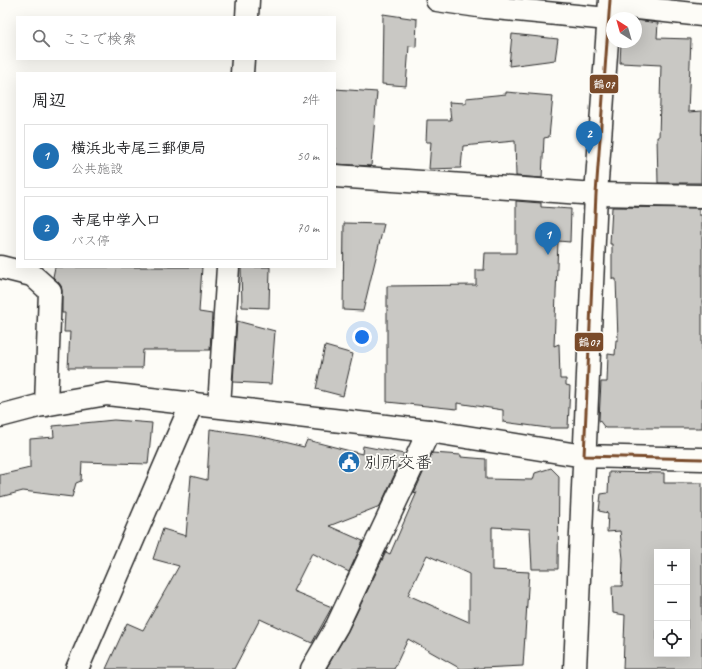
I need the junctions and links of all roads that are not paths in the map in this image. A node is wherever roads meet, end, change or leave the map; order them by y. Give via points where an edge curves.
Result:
1 (248, 0) edge
2 (437, 0) edge
3 (609, 8) edge
4 (702, 15) edge
5 (247, 16) edge
6 (244, 60) edge
7 (242, 72) edge
8 (336, 176) edge
9 (596, 194) junction
10 (702, 196) edge
11 (0, 267) edge
12 (228, 268) edge
13 (192, 403) junction
14 (46, 405) junction
15 (219, 406) junction
16 (0, 416) edge
17 (429, 431) junction
18 (584, 456) junction
19 (702, 459) edge
20 (77, 669) edge
21 (312, 669) edge
22 (575, 669) edge

1 - 5 street
2 - 3 street via 485,7
3 - 4 street
3 - 9 street
6 - 7 street
8 - 9 street
9 - 10 street
9 - 18 street
11 - 14 street via 32,276 50,291
12 - 15 street
13 - 14 street via 107,394
13 - 15 street
13 - 20 street
14 - 16 street
15 - 17 street
17 - 18 street
17 - 21 street via 337,626
18 - 19 street
18 - 22 street

